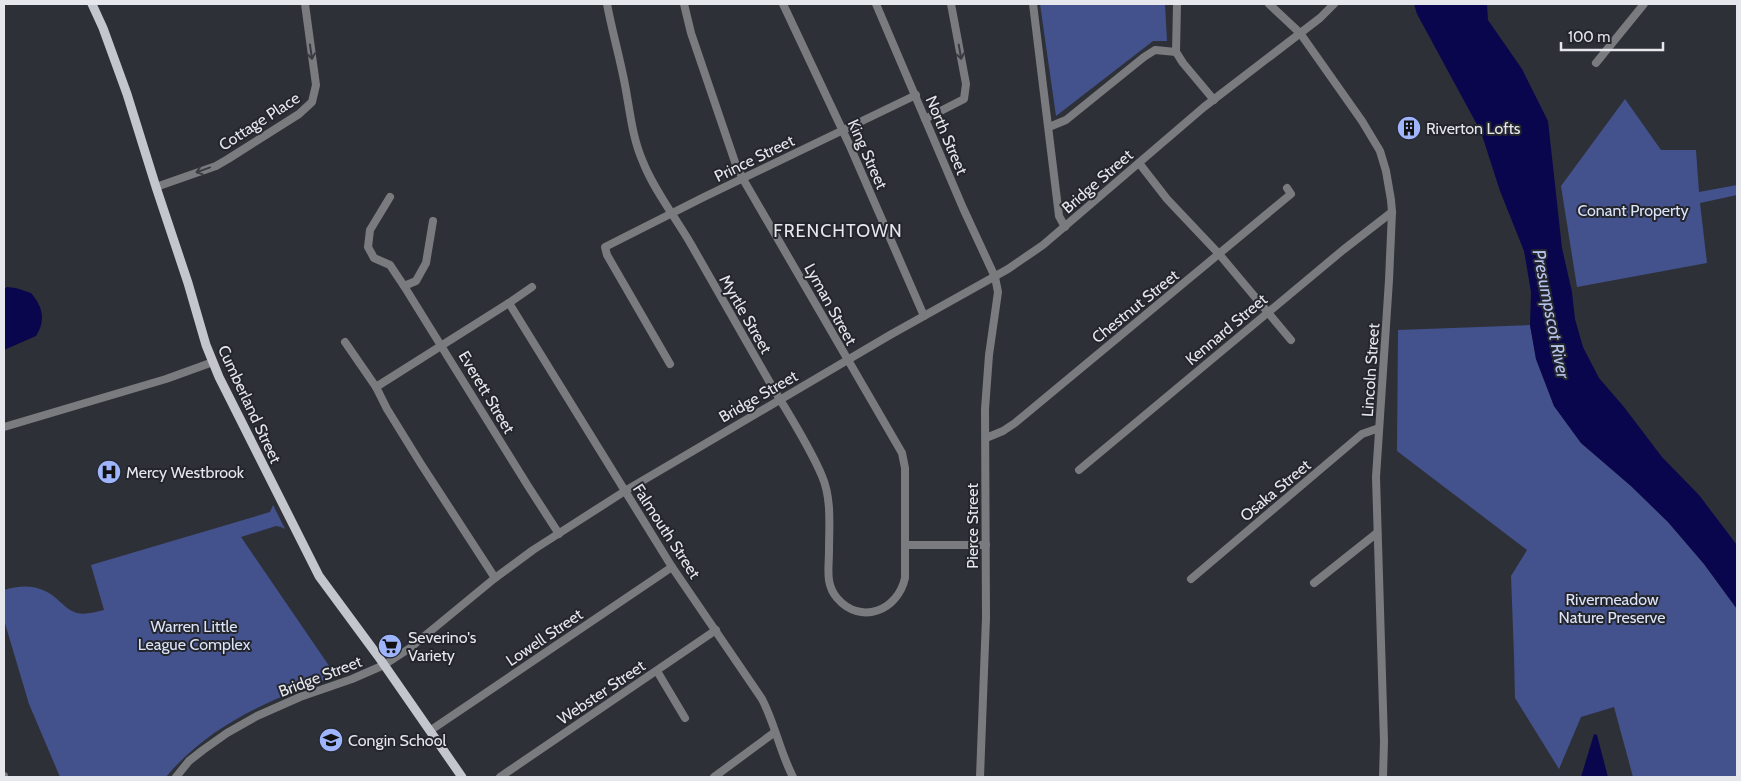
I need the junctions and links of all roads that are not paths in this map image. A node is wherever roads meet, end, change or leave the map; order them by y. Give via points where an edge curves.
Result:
1 (92, 4) edge
2 (304, 4) edge
3 (606, 4) edge
4 (684, 4) edge
5 (783, 4) edge
6 (876, 4) edge
7 (951, 4) edge
8 (1033, 4) edge
9 (1177, 4) edge
10 (1269, 4) edge
11 (1334, 4) edge
12 (1644, 4) edge
13 (1300, 33) junction
14 (1176, 52) junction
15 (1596, 63) dead end
16 (916, 95) junction
17 (1214, 100) junction
18 (926, 119) junction
19 (1049, 127) junction
20 (843, 131) junction
21 (1138, 163) junction
22 (742, 179) junction
23 (156, 187) junction
24 (1287, 188) dead end
25 (390, 197) dead end
26 (1392, 212) junction
27 (670, 214) junction
28 (433, 221) dead end
29 (1065, 227) junction
30 (1219, 254) junction
31 (995, 277) junction
32 (404, 286) junction
33 (532, 287) dead end
34 (509, 303) junction
35 (1268, 312) junction
36 (924, 316) junction
37 (1291, 340) dead end
38 (345, 342) dead end
39 (442, 346) junction
40 (847, 360) junction
41 (213, 362) junction
42 (670, 364) dead end
43 (376, 387) junction
44 (780, 399) junction
45 (4, 427) edge
46 (1380, 428) junction
47 (986, 438) junction
48 (1079, 470) dead end
49 (625, 491) junction
50 (1377, 532) junction
51 (559, 534) junction
52 (906, 545) junction
53 (986, 545) junction
54 (672, 567) junction
55 (496, 578) junction
56 (1191, 579) dead end
57 (1314, 583) dead end
58 (875, 611) joint
59 (716, 630) junction
60 (384, 665) junction
61 (657, 671) junction
62 (685, 718) dead end
63 (431, 730) junction
64 (775, 732) junction
65 (720, 776) edge
66 (176, 777) edge
67 (462, 777) edge
68 (500, 777) edge
69 (793, 777) edge
70 (980, 777) edge
71 (1383, 777) edge

1 - 23 main road, Cumberland Street via 124,84
2 -> 23 street, Cottage Place via 316,85 312,102 299,114 216,166
3 - 27 street, Myrtle Street via 638,150
4 - 22 street, Lyman Street
5 - 20 street, King Street
6 - 16 street, North Street
7 -> 18 street via 966,84 964,99
8 - 19 street
9 - 14 street
10 - 13 street, Lincoln Street
11 - 13 street, Bridge Street
12 - 15 street
13 - 17 street, Bridge Street
13 - 26 street, Lincoln Street via 1380,151
14 - 17 street
14 - 19 street via 1155,50 1066,120
16 - 18 street, North Street
16 - 20 street, Prince Street
17 - 21 street, Bridge Street
18 - 31 street, North Street
19 - 29 street via 1059,216
20 - 22 street, Prince Street
20 - 36 street, King Street
21 - 29 street, Bridge Street
21 - 30 street
22 - 27 street, Prince Street
22 - 40 street, Lyman Street
23 - 41 main road, Cumberland Street
24 - 30 street, Chestnut Street via 1292,194
25 - 32 street, Everett Street via 370,230 368,247 374,258 390,265
26 - 35 street, Kennard Street
26 - 46 street, Lincoln Street
27 - 42 street, Prince Street via 605,247
27 - 44 street, Myrtle Street via 692,246
28 - 32 street via 426,262 416,281
29 - 31 street, Bridge Street
30 - 35 street
30 - 47 street, Chestnut Street via 1015,423
31 - 36 street, Bridge Street
31 - 47 street, Pierce Street via 998,300 987,377
32 - 39 street, Everett Street
33 - 34 street
34 - 39 street
34 - 49 street, Falmouth Street
35 - 37 street
35 - 48 street, Kennard Street
36 - 40 street, Bridge Street
38 - 43 street
39 - 43 street
39 - 51 street, Everett Street
40 - 44 street, Bridge Street
40 - 52 street, Lyman Street via 902,453
41 - 45 street
41 - 60 main road, Cumberland Street via 312,565
43 - 55 street via 387,410
44 - 49 street, Bridge Street
44 - 58 street, Myrtle Street via 825,484 828,576 832,591 850,608 862,612
46 - 50 street, Lincoln Street via 1376,477
46 - 56 street, Osaka Street via 1362,434
47 - 53 street, Pierce Street
49 - 51 street, Bridge Street
49 - 54 street, Falmouth Street
50 - 57 street
50 - 71 street, Lincoln Street
51 - 55 street, Bridge Street
52 - 53 street
52 - 58 street, Lyman Street via 906,578 900,594 889,606
53 - 70 street, Pierce Street via 986,649
54 - 59 street, Falmouth Street
54 - 63 street, Lowell Street
55 - 60 street, Bridge Street via 410,648
59 - 61 street, Webster Street
59 - 64 street, Falmouth Street via 762,699
60 - 63 main road, Cumberland Street
60 - 66 street, Bridge Street via 257,716 203,750
61 - 62 street
61 - 68 street, Webster Street
63 - 67 main road, Cumberland Street
64 - 65 street
64 - 69 street, Falmouth Street

